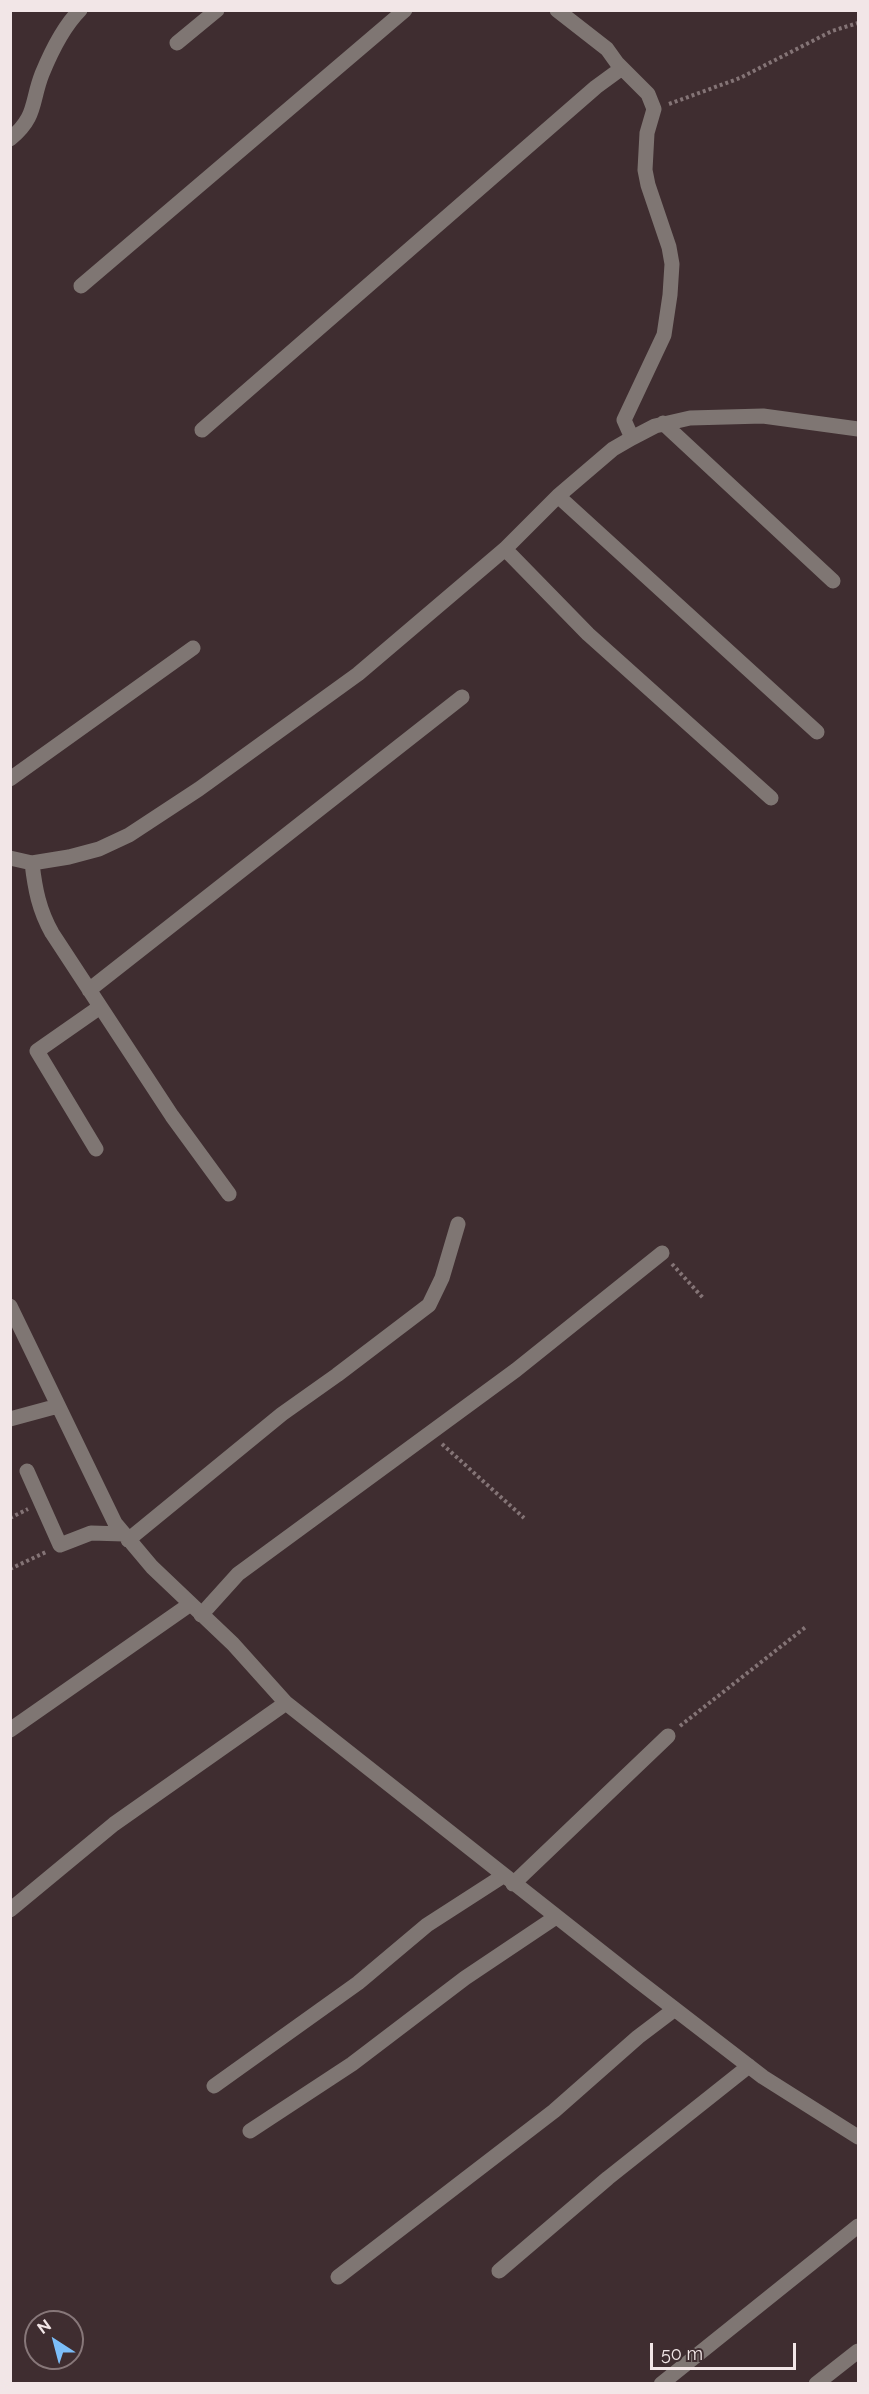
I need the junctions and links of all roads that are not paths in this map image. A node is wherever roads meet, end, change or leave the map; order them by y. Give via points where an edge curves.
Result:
1 (80, 10) edge
2 (217, 10) edge
3 (405, 10) edge
4 (557, 10) edge
5 (177, 43) dead end
6 (622, 68) junction
7 (10, 139) edge
8 (81, 286) dead end
9 (663, 423) junction
10 (858, 429) edge
11 (202, 430) dead end
12 (632, 438) junction
13 (558, 496) junction
14 (505, 549) junction
15 (833, 581) dead end
16 (193, 648) dead end
17 (462, 697) dead end
18 (817, 732) dead end
19 (10, 779) edge
20 (771, 798) dead end
21 (10, 858) edge
22 (32, 863) junction
23 (89, 990) junction
24 (100, 1007) junction
25 (96, 1149) dead end
26 (229, 1194) dead end
27 (458, 1224) dead end
28 (662, 1253) road end
29 (11, 1307) edge
30 (58, 1406) junction
31 (10, 1419) edge
32 (27, 1471) dead end
33 (126, 1537) junction
34 (195, 1610) junction
35 (286, 1703) junction
36 (10, 1731) edge
37 (668, 1736) road end
38 (508, 1880) junction
39 (10, 1910) edge
40 (556, 1917) junction
41 (675, 2009) junction
42 (749, 2066) junction
43 (214, 2086) dead end
44 (250, 2131) dead end
45 (858, 2137) edge
46 (858, 2226) edge
47 (499, 2271) dead end
48 (338, 2277) dead end
49 (858, 2351) edge
50 (661, 2384) edge
51 (816, 2384) edge

1 - 7 street via 63,31 42,75 30,118
2 - 5 street
3 - 8 street
4 - 6 street via 607,49
6 - 11 street
6 - 12 street via 648,94 654,109 647,132 645,170 672,264 663,335 624,420
9 - 10 street via 690,417 764,416
9 - 12 street
9 - 15 street
12 - 13 street via 613,449
13 - 14 street
13 - 18 street
14 - 20 street via 588,634
14 - 22 street via 358,674 199,789 129,835 99,849
16 - 19 street
17 - 23 street
21 - 22 street
22 - 23 street via 43,917
23 - 24 street
24 - 25 street via 37,1051
24 - 26 street
27 - 33 street via 442,1278 429,1305
28 - 34 street via 516,1370 238,1574
29 - 30 street
30 - 31 street
30 - 33 street via 97,1490
32 - 33 street via 60,1545 91,1533
33 - 34 street
34 - 35 street via 233,1644
34 - 36 street
35 - 38 street
35 - 39 street via 114,1824
37 - 38 street
38 - 40 street
38 - 43 street via 427,1925 358,1983
40 - 41 street
40 - 44 street via 465,1978 352,2064
41 - 42 street
41 - 48 street via 554,2111
42 - 45 street
42 - 47 street
46 - 50 street
49 - 51 street

